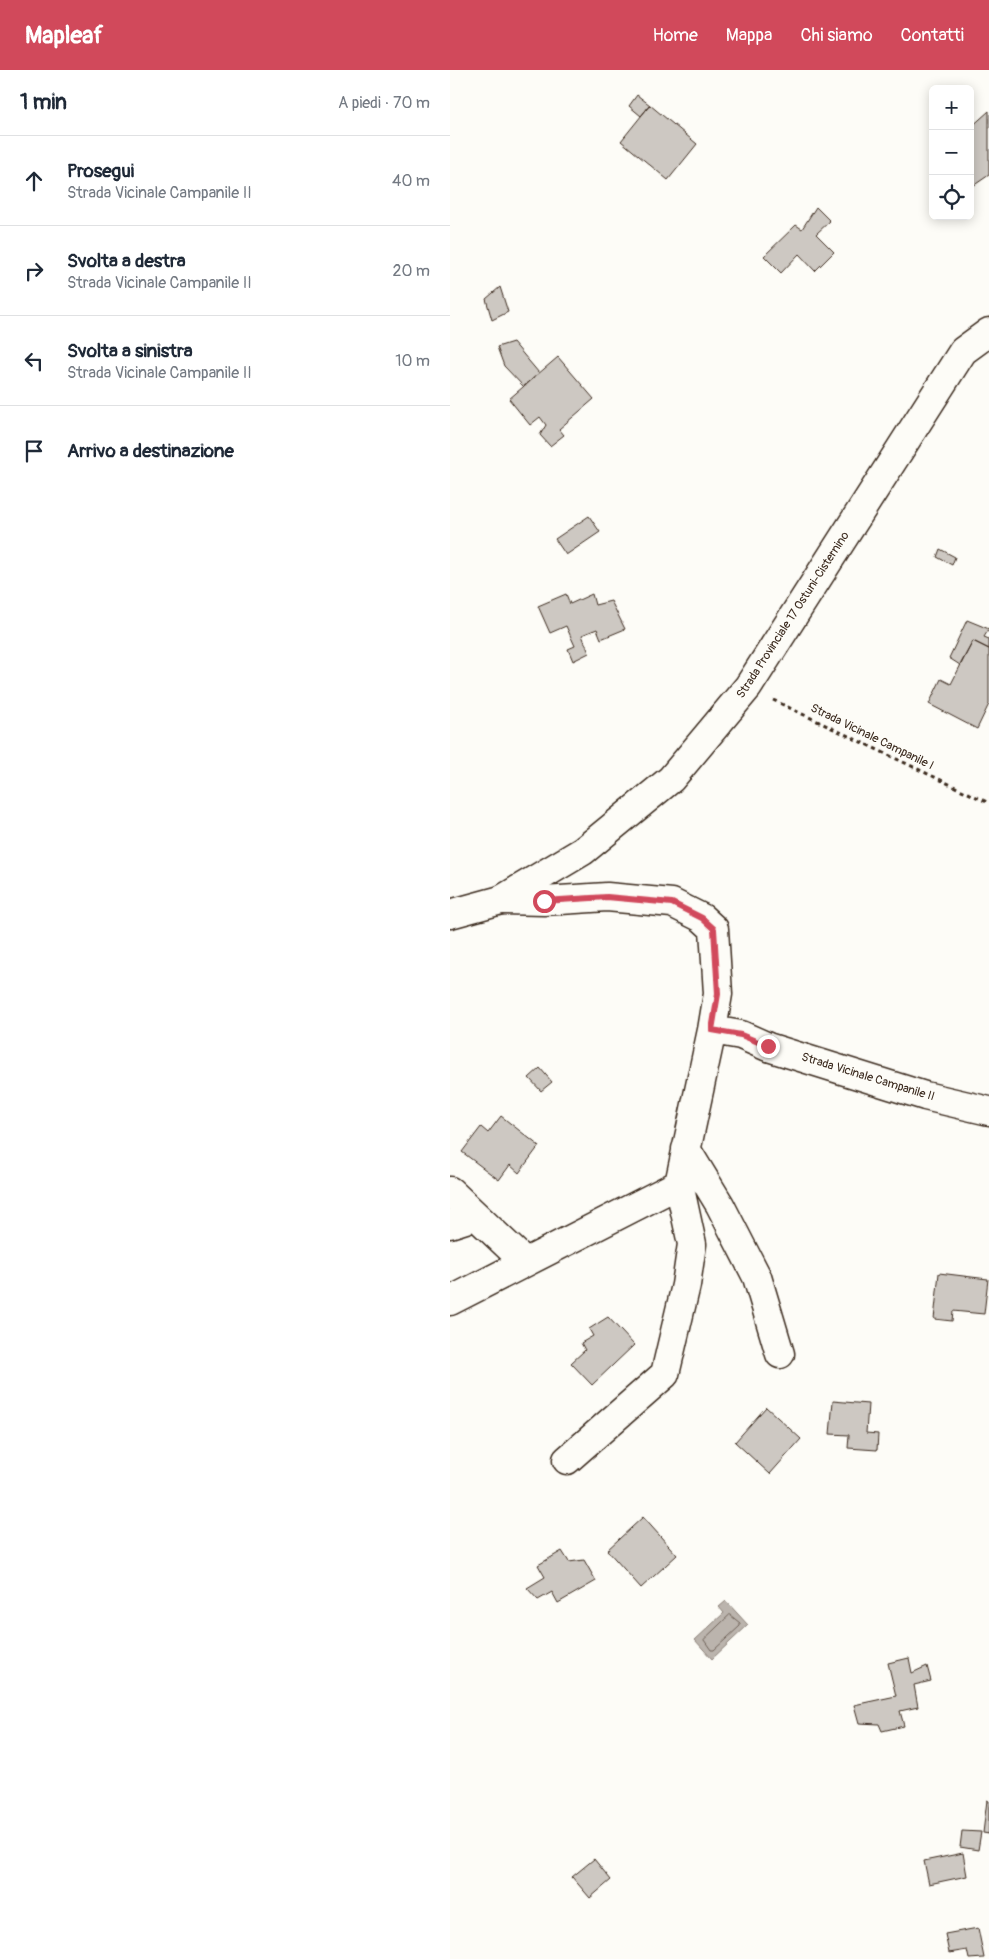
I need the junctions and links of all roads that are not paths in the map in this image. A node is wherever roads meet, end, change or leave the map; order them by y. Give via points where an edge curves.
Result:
1 (989, 332) edge
2 (501, 900) junction
3 (450, 914) edge
4 (712, 1030) junction
5 (989, 1111) edge
6 (686, 1149) junction
7 (679, 1184) junction
8 (450, 1191) edge
9 (462, 1220) edge
10 (525, 1262) junction
11 (450, 1301) edge
12 (780, 1354) dead end
13 (567, 1460) dead end

1 - 2 street, Strada Provinciale 17 Ostuni-Cisternino via 962,351 748,687 671,779 583,851
2 - 3 street, Strada Provinciale 17 Ostuni-Cisternino
2 - 4 street via 607,897 672,903 702,918 714,929 718,994
4 - 5 street, Strada Vicinale Campanile II via 741,1035 925,1096
4 - 6 street
6 - 7 street
6 - 12 street via 720,1205 757,1277
7 - 10 street
7 - 13 street via 692,1244 665,1374
8 - 9 street
9 - 10 street
10 - 11 street

